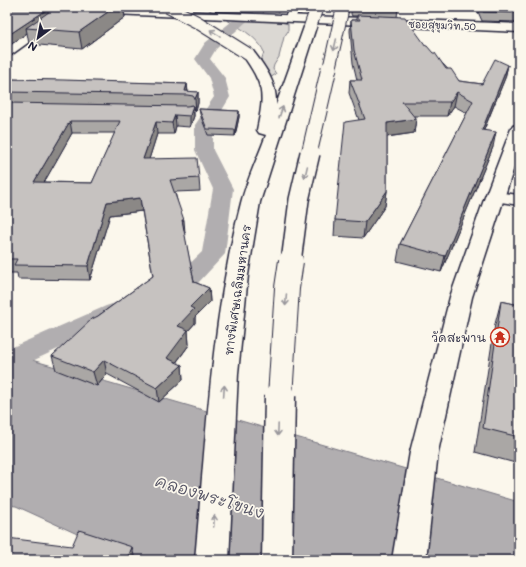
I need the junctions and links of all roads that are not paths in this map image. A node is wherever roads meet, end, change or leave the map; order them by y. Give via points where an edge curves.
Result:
1 (190, 7) edge
2 (295, 7) edge
3 (317, 7) edge
4 (343, 7) edge
5 (83, 11) edge
6 (166, 11) edge
7 (56, 18) edge
8 (290, 19) junction
9 (519, 28) edge
10 (7, 53) edge
11 (248, 54) junction
12 (519, 129) edge
13 (494, 197) junction
14 (519, 200) edge
15 (251, 202) junction
16 (212, 560) edge
17 (277, 560) edge
18 (410, 560) edge

1 - 11 main road via 227,29
2 - 8 main road
15 -> 3 main road, ทางพิเศษเฉลิมมหานคร, bridge
4 -> 17 main road, bridge via 299,200 287,288 280,386
5 - 6 main road, ซอยสุขุมวิท 50
6 - 8 main road, ซอยสุขุมวิท 50, bridge
11 -> 6 main road, bridge via 197,22
7 - 10 street
8 - 9 main road, ซอยสุขุมวิท 50
11 - 15 main road via 260,68 267,85 270,106
12 - 13 main road
13 - 14 street
13 - 18 main road via 461,297 424,452
16 -> 15 main road, ทางพิเศษเฉลิมมหานคร via 225,373 237,275

